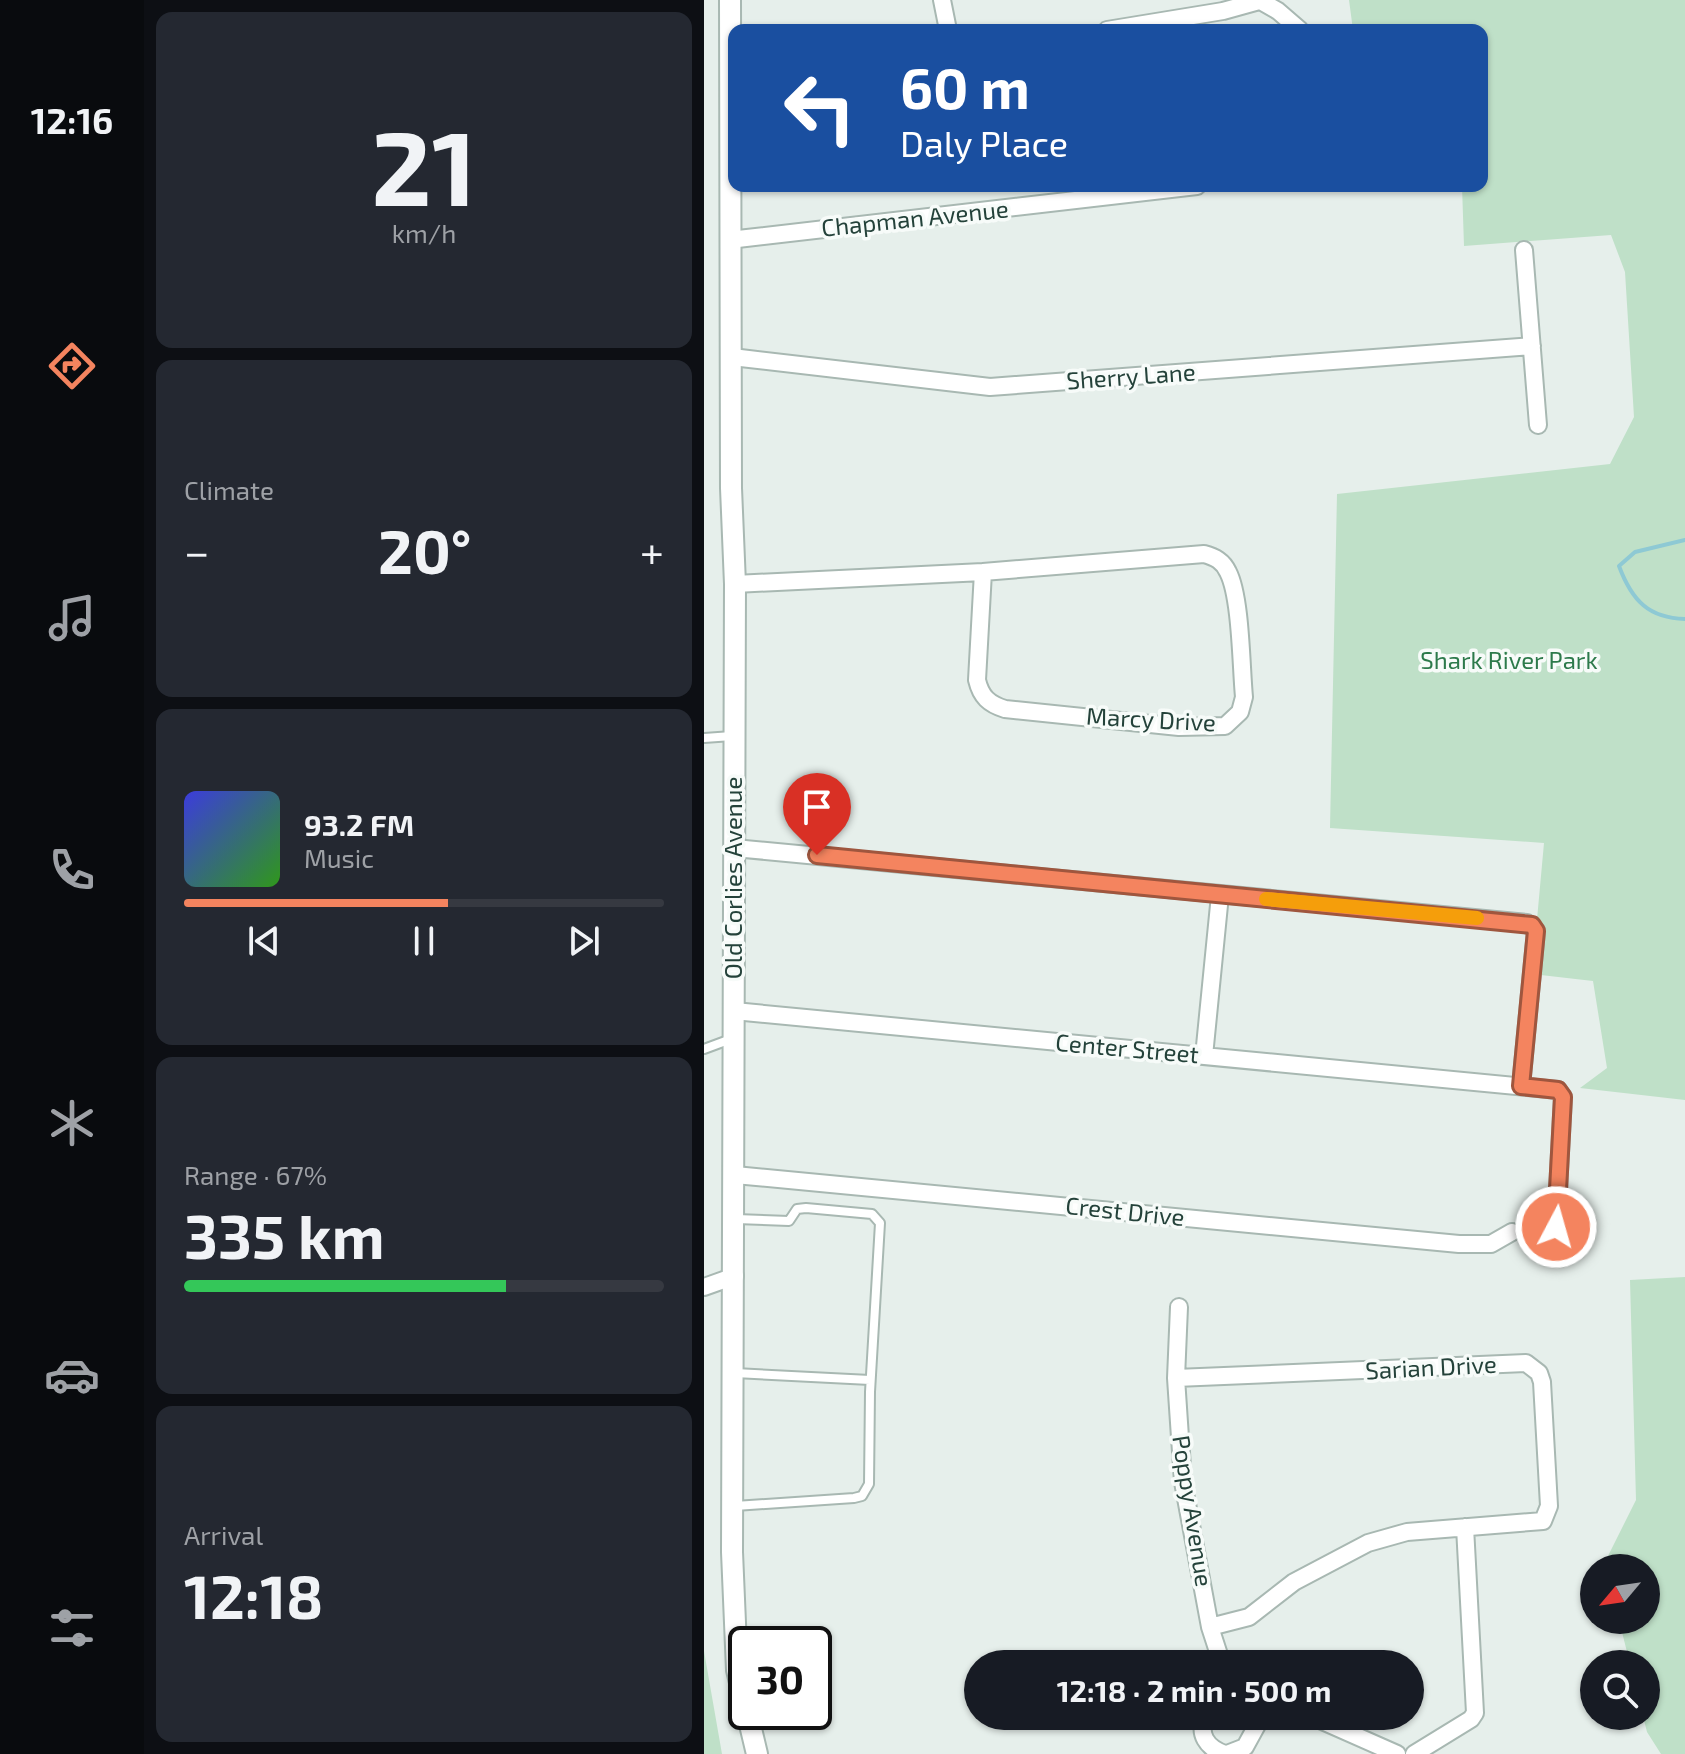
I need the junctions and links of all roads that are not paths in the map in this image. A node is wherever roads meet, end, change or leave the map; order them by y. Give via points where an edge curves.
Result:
1 (730, 0) edge
2 (942, 0) edge
3 (1259, 0) edge
4 (730, 24) edge
5 (947, 24) edge
6 (1144, 24) edge
7 (1293, 24) edge
8 (729, 192) edge
9 (1145, 192) edge
10 (729, 240) junction
11 (1524, 250) dead end
12 (1532, 346) junction
13 (732, 357) junction
14 (1538, 425) dead end
15 (983, 572) junction
16 (735, 584) junction
17 (733, 735) junction
18 (704, 738) edge
19 (734, 848) junction
20 (1220, 895) junction
21 (734, 1011) junction
22 (735, 1037) junction
23 (704, 1049) edge
24 (1204, 1056) junction
25 (1521, 1086) junction
26 (735, 1175) junction
27 (735, 1219) junction
28 (1556, 1227) dead end
29 (1512, 1232) dead end
30 (735, 1276) junction
31 (704, 1287) edge
32 (1179, 1307) dead end
33 (735, 1373) junction
34 (1176, 1378) junction
35 (870, 1380) junction
36 (734, 1506) junction
37 (1465, 1527) junction
38 (1210, 1627) junction
39 (1217, 1650) edge
40 (1201, 1730) edge
41 (1254, 1730) edge
42 (1343, 1730) edge
43 (757, 1754) edge
44 (1226, 1754) edge
45 (1397, 1754) edge
46 (1414, 1754) edge

1 - 4 street, Old Corlies Avenue
2 - 5 street
3 - 6 street
3 - 7 street
8 - 10 street, Old Corlies Avenue
9 - 10 street, Chapman Avenue
10 - 13 street, Old Corlies Avenue
11 - 12 street
12 - 13 street, Sherry Lane via 990,387
12 - 14 street
13 - 16 street, Old Corlies Avenue
15 - 15 street, Marcy Drive via 1121,559 1214,557 1232,581 1244,697 1240,712 1216,728 993,705 977,680
15 - 16 street, Marcy Drive
16 - 17 street, Old Corlies Avenue
17 - 18 lane
17 - 19 street, Old Corlies Avenue
19 - 20 street
19 - 21 street, Old Corlies Avenue
20 - 24 street
20 - 25 street via 1532,925 1536,931
21 - 22 street, Old Corlies Avenue
21 - 24 street, Center Street
22 - 23 lane
22 - 26 street, Old Corlies Avenue
24 - 25 street, Center Street
25 - 28 street, Center Street via 1558,1090 1563,1097
26 - 27 street, Old Corlies Avenue
26 - 29 street, Crest Drive via 1459,1244 1491,1244
27 - 30 street, Old Corlies Avenue
27 - 35 lane via 789,1221 797,1209 806,1208 872,1214 880,1223
30 - 31 street
30 - 33 street, Old Corlies Avenue
32 - 34 street, Poppy Avenue
33 - 35 lane
33 - 36 street, Old Corlies Avenue
34 - 37 street, Sarian Drive via 1526,1363 1542,1382 1547,1515 1538,1523
34 - 38 street, Poppy Avenue via 1183,1482
35 - 36 lane via 869,1484 862,1496
36 - 43 street, Old Corlies Avenue via 737,1670
37 - 38 street via 1407,1532 1368,1543 1294,1582 1249,1617
37 - 46 street via 1475,1713
38 - 39 street, Poppy Avenue
40 - 44 street via 1204,1739
41 - 44 street via 1245,1747
42 - 45 street

